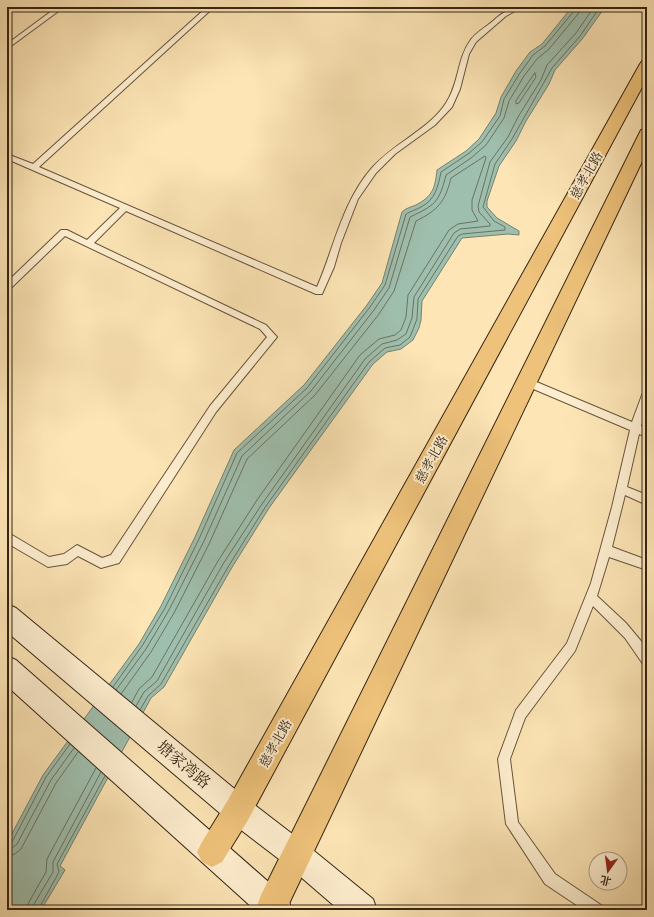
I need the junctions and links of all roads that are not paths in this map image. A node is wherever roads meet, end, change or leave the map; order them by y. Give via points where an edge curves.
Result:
1 (61, 7) edge
2 (211, 7) edge
3 (519, 7) edge
4 (7, 47) edge
5 (647, 64) edge
6 (647, 134) edge
7 (7, 156) edge
8 (34, 168) junction
9 (125, 208) junction
10 (88, 244) junction
11 (7, 287) edge
12 (527, 382) junction
13 (647, 395) edge
14 (635, 428) junction
15 (647, 433) edge
16 (621, 489) junction
17 (647, 500) edge
18 (7, 537) edge
19 (606, 550) junction
20 (647, 565) edge
21 (591, 597) junction
22 (7, 616) edge
23 (647, 660) edge
24 (7, 669) edge
25 (238, 810) junction
26 (212, 852) junction
27 (298, 856) junction
28 (275, 908) edge
29 (362, 910) edge
30 (596, 910) edge

1 - 4 lane
2 - 8 lane
3 - 9 lane via 504,15 473,41 449,105 432,123 392,152 373,171 354,199 319,292
5 - 25 main road, 慈孝北路
6 - 12 main road
7 - 8 lane
8 - 9 lane
9 - 10 lane
10 - 11 lane via 64,232
10 - 18 lane via 263,327 272,337 213,409 114,559 101,563 77,550 67,559 48,562
12 - 14 lane
12 - 27 main road
13 - 14 lane
14 - 15 lane
14 - 16 lane
16 - 17 lane
16 - 19 lane
19 - 20 lane
19 - 21 lane
21 - 23 lane via 611,615
21 - 30 lane via 571,647 520,714 504,759 512,824 550,880
22 - 25 main road, 塘家湾路
24 - 26 main road
25 - 26 main road, 慈孝北路
25 - 27 main road, 塘家湾路
26 - 28 main road
27 - 28 main road
27 - 29 main road, 塘家湾路

